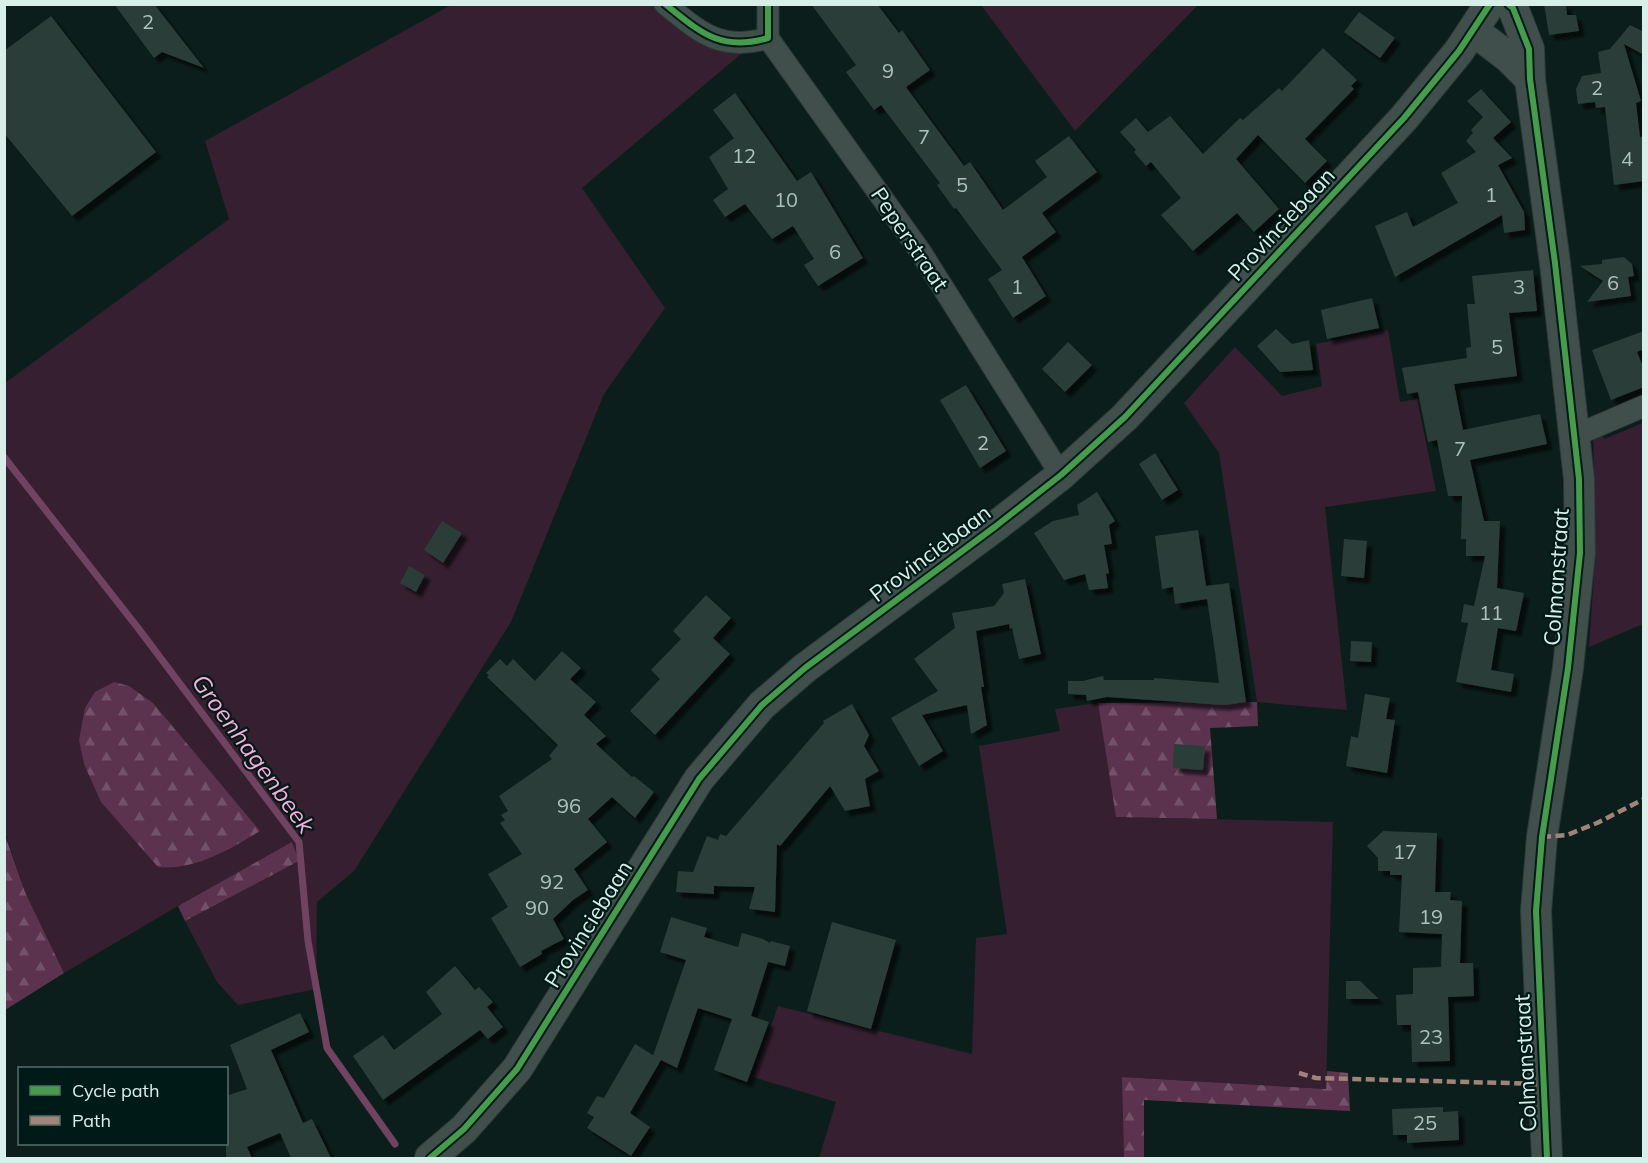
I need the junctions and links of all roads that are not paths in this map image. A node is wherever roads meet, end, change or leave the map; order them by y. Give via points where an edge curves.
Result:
1 (664, 4) edge
2 (768, 4) edge
3 (1490, 4) edge
4 (1508, 4) edge
5 (1474, 31) junction
6 (768, 38) junction
7 (1530, 79) junction
8 (1644, 406) edge
9 (1574, 436) junction
10 (1061, 475) junction
11 (431, 1158) edge
12 (1547, 1158) edge

1 - 6 street via 715,40 731,43
2 - 6 street
3 - 5 main road, Provinciebaan
4 - 7 main road, Colmanstraat via 1529,49
5 - 7 main road
5 - 10 main road, Provinciebaan via 1404,118 1125,417
6 - 10 street, Peperstraat via 920,251
7 - 9 main road, Colmanstraat
8 - 9 street
9 - 12 main road, Colmanstraat via 1580,553 1536,910
10 - 11 main road, Provinciebaan via 805,668 762,705 699,779 517,1069 464,1129

